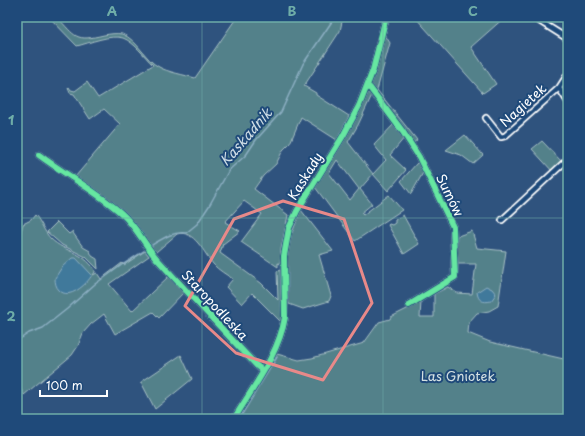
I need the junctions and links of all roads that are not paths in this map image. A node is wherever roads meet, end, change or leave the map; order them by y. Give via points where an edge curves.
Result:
1 (386, 17) edge
2 (533, 17) edge
3 (568, 39) edge
4 (568, 74) edge
5 (367, 86) junction
6 (559, 88) junction
7 (568, 102) edge
8 (486, 118) dead end
9 (39, 155) dead end
10 (568, 159) edge
11 (502, 220) dead end
12 (409, 306) dead end
13 (263, 371) junction
14 (234, 419) edge

1 - 5 street, Kaskady
2 - 3 street
4 - 6 street, Nagietek
5 - 12 street, Sumów via 419,156 453,227 455,277
5 - 13 street, Kaskady via 349,126 292,220 284,256 285,317 279,340
6 - 7 street, Nagietek
6 - 8 street, Nagietek via 505,136 501,137
9 - 13 street, Staropodleska via 121,213 153,254
10 - 11 street
13 - 14 street

